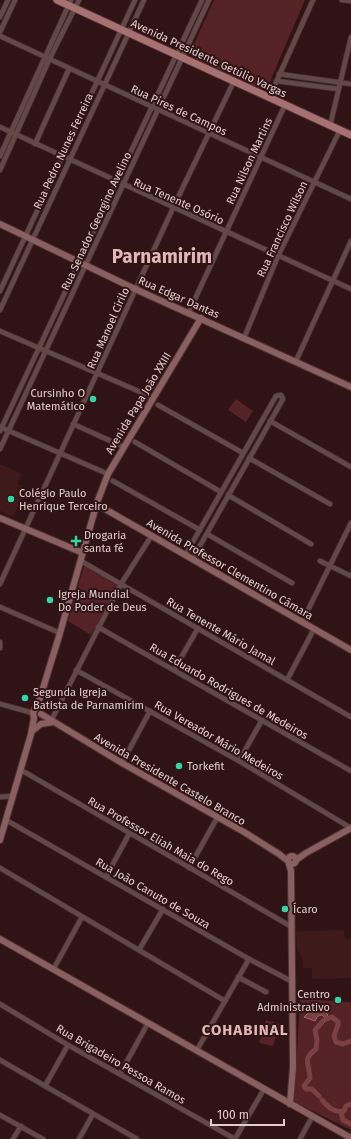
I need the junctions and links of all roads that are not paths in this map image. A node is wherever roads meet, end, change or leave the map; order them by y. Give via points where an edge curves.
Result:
1 (8, 0) edge
2 (15, 0) edge
3 (57, 0) edge
4 (79, 0) edge
5 (135, 0) edge
6 (144, 0) edge
7 (202, 0) edge
8 (209, 0) edge
9 (313, 0) edge
10 (342, 0) edge
11 (351, 1) edge
12 (72, 4) edge
13 (0, 17) edge
14 (121, 29) junction
15 (0, 32) edge
16 (129, 33) junction
17 (0, 36) edge
18 (351, 37) edge
19 (179, 56) junction
20 (44, 57) junction
21 (49, 60) junction
22 (69, 69) junction
23 (279, 74) junction
24 (276, 81) junction
25 (97, 82) junction
26 (234, 82) junction
27 (340, 83) junction
28 (351, 84) edge
29 (104, 85) junction
30 (338, 89) junction
31 (269, 98) junction
32 (285, 105) junction
33 (152, 106) junction
34 (158, 109) junction
35 (330, 126) junction
36 (0, 127) edge
37 (340, 130) junction
38 (14, 134) junction
39 (209, 134) junction
40 (351, 135) edge
41 (35, 144) junction
42 (0, 156) edge
43 (64, 157) junction
44 (261, 158) junction
45 (70, 160) junction
46 (0, 170) edge
47 (116, 182) junction
48 (314, 182) junction
49 (122, 185) junction
50 (351, 199) edge
51 (173, 208) junction
52 (0, 224) edge
53 (226, 232) junction
54 (29, 238) junction
55 (351, 240) edge
56 (278, 256) junction
57 (83, 264) junction
58 (332, 280) junction
59 (135, 289) junction
60 (351, 289) edge
61 (0, 291) edge
62 (0, 310) edge
63 (189, 312) junction
64 (201, 318) junction
65 (0, 331) edge
66 (244, 338) junction
67 (39, 348) junction
68 (45, 351) junction
69 (296, 361) junction
70 (98, 373) junction
71 (350, 384) edge
72 (152, 397) junction
73 (272, 402) junction
74 (158, 405) dead end
75 (279, 406) junction
76 (270, 421) junction
77 (73, 424) junction
78 (1, 428) edge
79 (9, 430) junction
80 (251, 439) junction
81 (135, 442) dead end
82 (258, 443) junction
83 (124, 447) junction
84 (0, 449) edge
85 (60, 452) junction
86 (243, 453) junction
87 (250, 458) junction
88 (351, 467) edge
89 (108, 474) junction
90 (230, 476) junction
91 (237, 480) junction
92 (113, 481) dead end
93 (221, 492) junction
94 (228, 496) junction
95 (97, 504) junction
96 (330, 504) dead end
97 (208, 515) junction
98 (0, 518) edge
99 (215, 519) junction
100 (351, 523) edge
101 (26, 529) junction
102 (200, 530) junction
103 (207, 534) junction
104 (152, 535) junction
105 (311, 544) dead end
106 (83, 553) junction
107 (186, 554) junction
108 (193, 558) junction
109 (81, 561) junction
110 (320, 561) dead end
111 (330, 567) junction
112 (351, 576) edge
113 (292, 583) dead end
114 (0, 584) edge
115 (121, 584) junction
116 (0, 607) edge
117 (302, 622) junction
118 (98, 627) junction
119 (198, 628) junction
120 (314, 629) junction
121 (60, 633) junction
122 (351, 650) edge
123 (76, 670) junction
124 (174, 670) junction
125 (287, 680) junction
126 (0, 704) edge
127 (150, 711) junction
128 (37, 715) junction
129 (351, 716) edge
130 (262, 720) junction
131 (52, 721) junction
132 (31, 732) junction
133 (240, 761) junction
134 (122, 764) junction
135 (21, 770) junction
136 (351, 771) edge
137 (13, 796) junction
138 (0, 797) edge
139 (217, 818) junction
140 (6, 820) junction
141 (351, 828) edge
142 (130, 834) junction
143 (0, 840) edge
144 (292, 860) junction
145 (0, 868) edge
146 (189, 868) junction
147 (106, 877) junction
148 (163, 909) junction
149 (82, 917) junction
150 (292, 927) junction
151 (0, 939) edge
152 (139, 950) junction
153 (248, 959) junction
154 (53, 970) junction
155 (238, 977) junction
156 (291, 981) junction
157 (266, 992) dead end
158 (225, 1001) junction
159 (0, 1004) edge
160 (148, 1023) junction
161 (68, 1045) junction
162 (198, 1050) junction
163 (0, 1060) edge
164 (120, 1074) junction
165 (45, 1086) junction
166 (264, 1089) junction
167 (290, 1104) junction
168 (93, 1114) junction
169 (0, 1115) edge
170 (312, 1116) junction
171 (21, 1126) junction
172 (351, 1138) edge
173 (13, 1139) edge
174 (43, 1139) edge
175 (79, 1139) edge
176 (137, 1139) edge
177 (235, 1139) edge
178 (300, 1139) edge

1 - 13 street
2 - 15 street
3 - 12 main road, Avenida Presidente Getúlio Vargas
4 - 12 street
5 - 14 street, Rua Pedro Nunes Ferreira
6 - 16 street, Rua Pedro Nunes Ferreira
7 - 19 street, Rua Senador Georgino Avelino
8 - 19 street, Rua Senador Georgino Avelino
9 - 23 street
10 - 11 street
12 - 14 main road, Avenida Presidente Getúlio Vargas
12 - 20 street
12 - 21 street
14 - 16 main road, Avenida Presidente Getúlio Vargas
14 - 25 street, Rua Pedro Nunes Ferreira
16 - 19 main road, Avenida Presidente Getúlio Vargas
16 - 29 street, Rua Pedro Nunes Ferreira
17 - 20 street, Rua Pires de Campos
18 - 27 street
19 - 26 main road, Avenida Presidente Getúlio Vargas
19 - 33 street, Rua Senador Georgino Avelino
19 - 34 street, Rua Senador Georgino Avelino
20 - 21 street, Rua Pires de Campos
20 - 38 street
21 - 22 street, Rua Pires de Campos
21 - 38 street
22 - 25 street, Rua Pires de Campos
22 - 41 street
23 - 24 street
23 - 27 street
24 - 30 street
24 - 31 street
25 - 29 street, Rua Pires de Campos
25 - 43 street, Rua Pedro Nunes Ferreira
26 - 31 main road, Avenida Presidente Getúlio Vargas
26 - 39 street, Rua Manoel Cirilo
27 - 28 street
27 - 30 street
29 - 33 street, Rua Pires de Campos
29 - 45 street, Rua Pedro Nunes Ferreira
30 - 35 street
31 - 32 main road, Avenida Presidente Getúlio Vargas
32 - 35 main road, Avenida Presidente Getúlio Vargas
32 - 44 street, Rua Nilson Martins
33 - 34 street, Rua Pires de Campos
33 - 47 street, Rua Senador Georgino Avelino
34 - 39 street, Rua Pires de Campos
34 - 49 street, Rua Senador Georgino Avelino
35 - 37 main road, Avenida Presidente Getúlio Vargas
36 - 38 street, Rua Tenente Osório
37 - 40 main road, Avenida Presidente Getúlio Vargas
37 - 48 street, Rua Francisco Wilson
38 - 41 street, Rua Tenente Osório
38 - 42 street
38 - 46 street
39 - 44 street, Rua Pires de Campos
39 - 51 street, Rua Manoel Cirilo
41 - 43 street, Rua Tenente Osório
43 - 45 street, Rua Tenente Osório
43 - 54 street, Rua Pedro Nunes Ferreira
44 - 48 street, Rua Pires de Campos
44 - 53 street, Rua Nilson Martins
45 - 47 street, Rua Tenente Osório
45 - 54 street, Rua Pedro Nunes Ferreira
47 - 49 street, Rua Tenente Osório
47 - 57 street, Rua Senador Georgino Avelino
48 - 50 street, Rua Pires de Campos
48 - 56 street, Rua Francisco Wilson
49 - 51 street, Rua Tenente Osório
49 - 57 street, Rua Senador Georgino Avelino
51 - 53 street, Rua Tenente Osório
51 - 59 street, Rua Manoel Cirilo
52 - 54 main road, Rua Edgar Dantas
53 - 56 street, Rua Tenente Osório
53 - 63 street, Rua Nilson Martins
54 - 57 main road, Rua Edgar Dantas
54 - 61 street, Rua Pedro Nunes Ferreira
54 - 62 street, Rua Pedro Nunes Ferreira
55 - 58 street
56 - 58 street, Rua Tenente Osório
56 - 66 street, Rua Francisco Wilson
57 - 59 main road, Rua Edgar Dantas
57 - 67 street, Rua Senador Georgino Avelino
57 - 68 street, Rua Senador Georgino Avelino
58 - 60 street, Rua Tenente Osório
58 - 69 street
59 - 63 main road, Rua Edgar Dantas
59 - 70 street, Rua Manoel Cirilo
63 - 64 main road, Rua Edgar Dantas
64 - 66 main road, Rua Edgar Dantas
64 - 72 main road, Avenida Papa João XXIII
65 - 67 street
66 - 69 main road, Rua Edgar Dantas
67 - 68 street
67 - 78 street, Rua Senador Georgino Avelino
68 - 70 street
68 - 79 street, Rua Senador Georgino Avelino
69 - 71 main road, Rua Edgar Dantas
70 - 72 street
70 - 77 street, Rua Manoel Cirilo
72 - 83 main road, Avenida Papa João XXIII
73 - 75 street
73 - 75 street via 276,396 281,395
73 - 80 street
74 - 86 street
75 - 76 street
76 - 82 street
76 - 88 street
77 - 83 street
77 - 85 street, Rua Manoel Cirilo
78 - 79 street
79 - 84 street, Rua Senador Georgino Avelino
79 - 85 street
80 - 82 street
80 - 86 street
81 - 93 street
82 - 87 street
83 - 89 main road, Avenida Papa João XXIII
85 - 89 street
85 - 101 street, Rua Manoel Cirilo
86 - 90 street
87 - 91 street
87 - 96 street
89 - 95 main road, Avenida Papa João XXIII
90 - 91 street
90 - 93 street
91 - 94 street
92 - 102 street
93 - 97 street
94 - 99 street
94 - 105 street
95 - 104 main road, Avenida Professor Clementino Câmara
95 - 106 main road, Avenida Papa João XXIII
97 - 99 street
97 - 102 street
98 - 101 main road
99 - 103 street
100 - 111 street
101 - 106 main road
101 - 114 street, Rua Manoel Cirilo
102 - 107 street
103 - 108 street
103 - 113 street
104 - 107 main road, Avenida Professor Clementino Câmara
104 - 115 street
106 - 109 main road, Avenida Papa João XXIII
107 - 108 main road, Avenida Professor Clementino Câmara
108 - 117 main road, Avenida Professor Clementino Câmara
109 - 115 street, Rua Tenente Mário Jamal
109 - 121 main road, Avenida Papa João XXIII
110 - 111 street
111 - 112 street
111 - 117 street
115 - 118 street
115 - 119 street, Rua Tenente Mário Jamal
116 - 121 street
117 - 120 main road, Avenida Professor Clementino Câmara
118 - 123 street
118 - 124 street, Rua Eduardo Rodrigues de Medeiros
119 - 124 street
119 - 125 street, Rua Tenente Mário Jamal
120 - 122 main road, Avenida Professor Clementino Câmara
120 - 125 street
121 - 128 main road, Avenida Papa João XXIII
123 - 127 street, Rua Vereador Mário Medeiros
123 - 131 street
124 - 130 street, Rua Eduardo Rodrigues de Medeiros
125 - 129 street, Rua Tenente Mário Jamal
126 - 128 street
127 - 133 street, Rua Vereador Mário Medeiros
127 - 134 street
128 - 131 main road, Avenida Presidente Castelo Branco
128 - 132 main road, Avenida Papa João XXIII
130 - 133 street
130 - 136 street, Rua Eduardo Rodrigues de Medeiros
131 - 132 main road via 41,724
131 - 134 main road, Avenida Presidente Castelo Branco
132 - 135 main road, Avenida Papa João XXIII
133 - 141 street, Rua Vereador Mário Medeiros
134 - 139 main road, Avenida Presidente Castelo Branco
135 - 137 main road, Avenida Papa João XXIII
135 - 142 street, Rua Professor Eliah Maia do Rego
137 - 138 street
137 - 140 main road, Avenida Papa João XXIII
139 - 144 main road, Avenida Presidente Castelo Branco
139 - 146 street
140 - 143 main road, Avenida Papa João XXIII
140 - 147 street, Rua João Canuto de Souza
141 - 144 main road
142 - 146 street, Rua Professor Eliah Maia do Rego
142 - 147 street
144 - 150 main road
145 - 149 street
146 - 150 street, Rua Professor Eliah Maia do Rego
147 - 148 street, Rua João Canuto de Souza
148 - 152 street
148 - 153 street, Rua João Canuto de Souza
149 - 152 street
149 - 154 street
150 - 156 main road
151 - 154 main road
152 - 158 street
153 - 155 street
153 - 156 street, Rua João Canuto de Souza
154 - 160 main road
155 - 157 street
155 - 158 street
156 - 167 main road via 293,1067
158 - 162 street
159 - 161 street, Rua Brigadeiro Pessoa Ramos
160 - 162 main road
160 - 164 street
161 - 164 street, Rua Brigadeiro Pessoa Ramos
161 - 165 street
162 - 166 main road
163 - 165 street
164 - 177 street, Rua Brigadeiro Pessoa Ramos
165 - 168 street
166 - 167 main road
166 - 177 street
167 - 170 main road
168 - 175 street
168 - 176 street
169 - 171 street
170 - 172 main road
170 - 178 street
171 - 173 street
171 - 174 street

